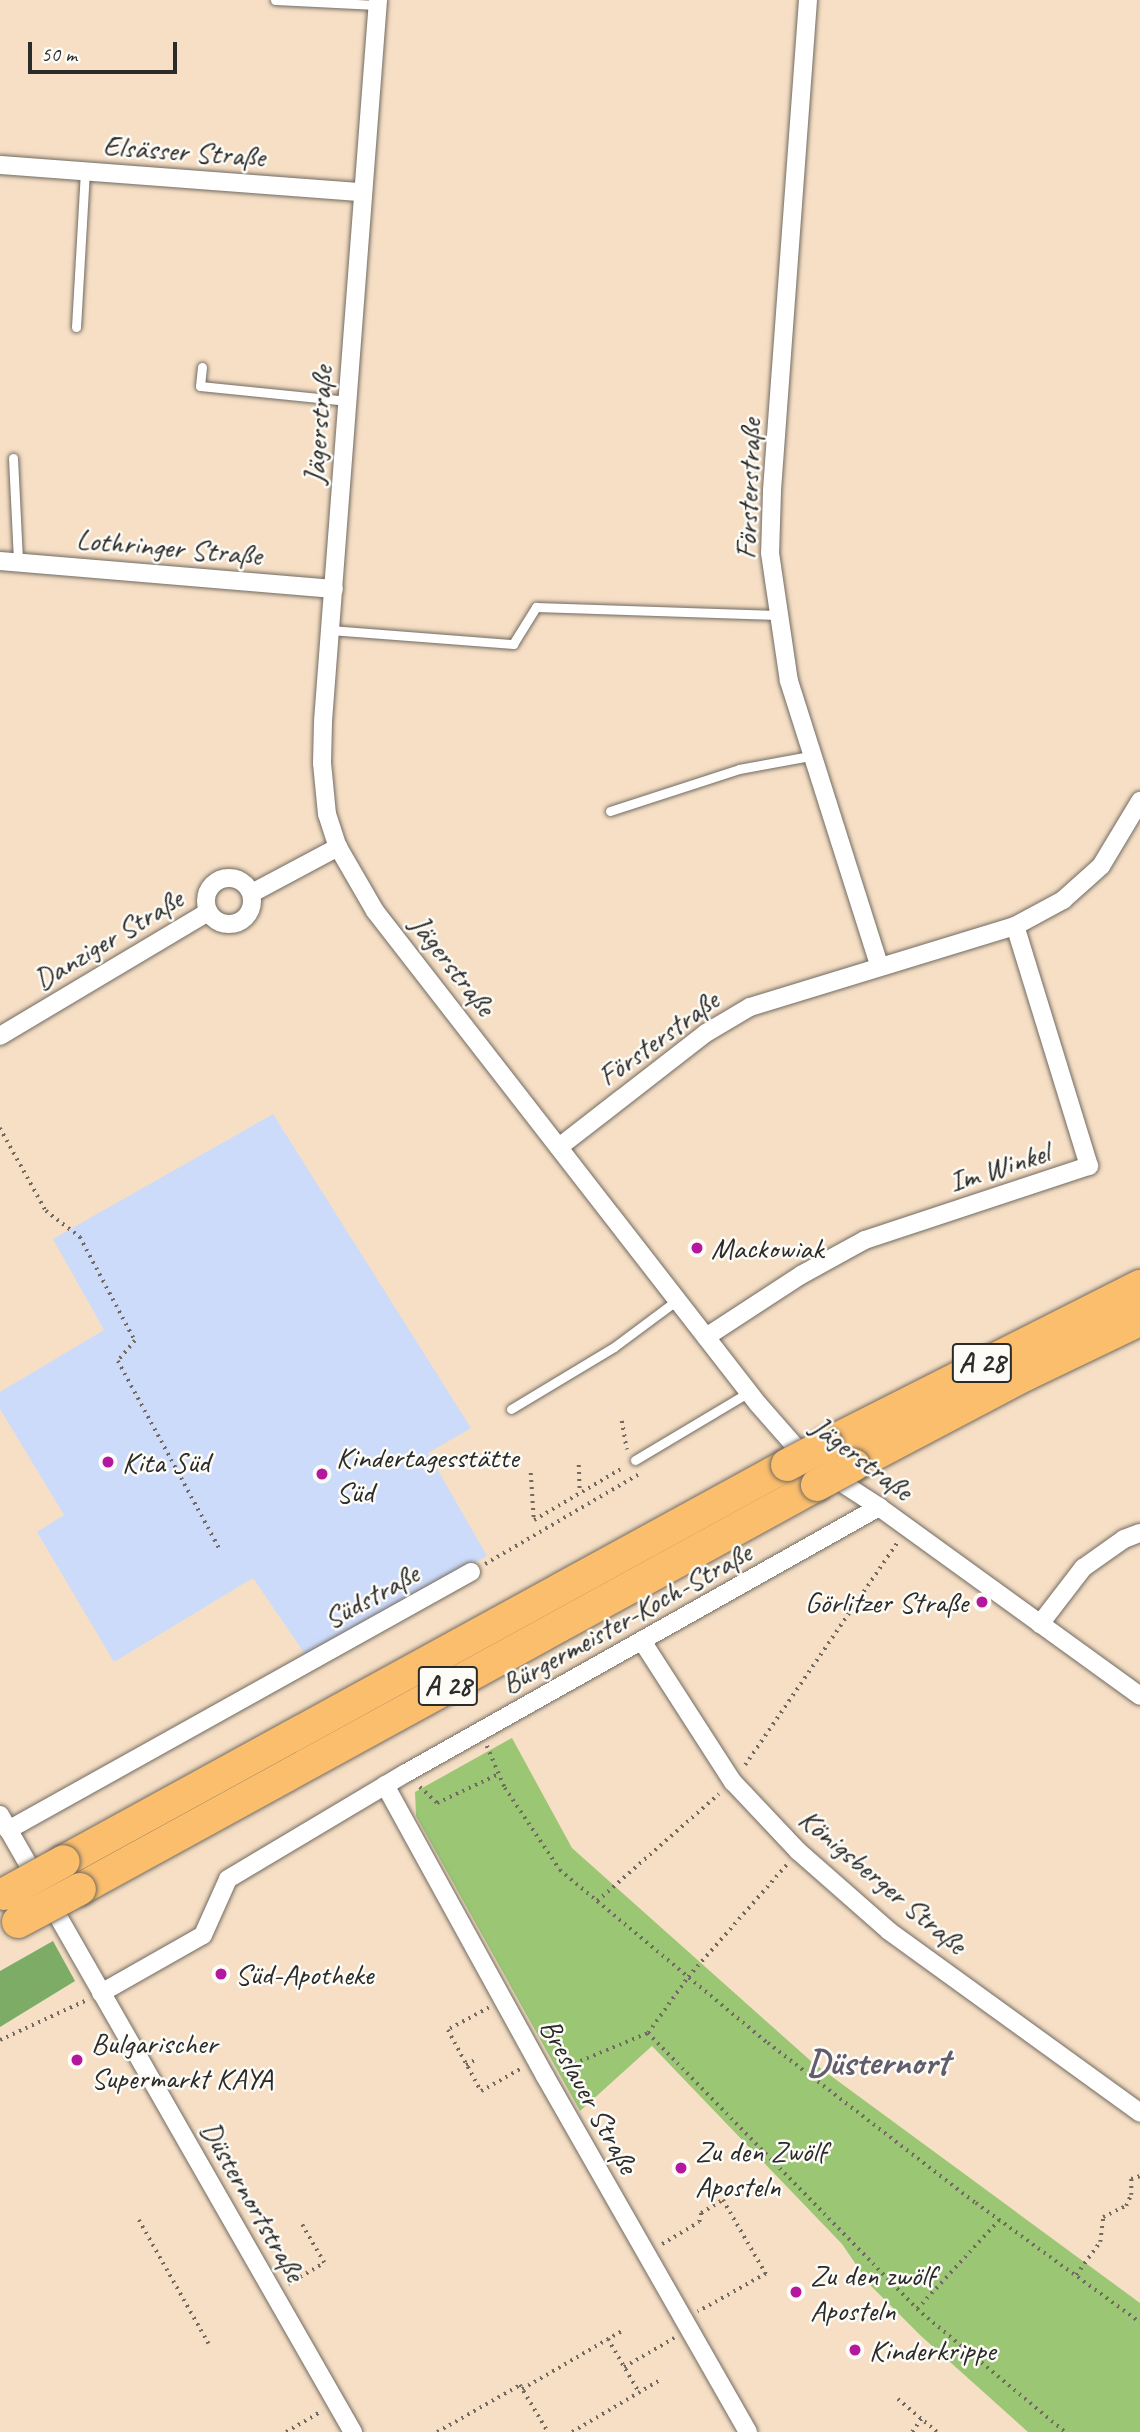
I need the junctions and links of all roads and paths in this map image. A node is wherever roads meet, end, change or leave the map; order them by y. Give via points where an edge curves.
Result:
1 (275, 0) edge
2 (808, 0) edge
3 (378, 3) edge
4 (0, 165) edge
5 (85, 171) junction
6 (363, 192) junction
7 (76, 327) dead end
8 (202, 367) dead end
9 (348, 401) junction
10 (13, 458) dead end
11 (9, 562) edge
12 (334, 589) junction
13 (777, 615) junction
14 (330, 629) junction
15 (810, 756) junction
16 (1140, 801) edge
17 (610, 811) dead end
18 (338, 847) junction
19 (252, 893) junction
20 (208, 912) junction
21 (1015, 926) junction
22 (879, 965) junction
23 (0, 1036) edge
24 (0, 1128) edge
25 (559, 1147) junction
26 (1140, 1286) edge
27 (677, 1300) junction
28 (1140, 1320) edge
29 (706, 1337) junction
30 (749, 1392) junction
31 (511, 1409) dead end
32 (622, 1421) dead end
33 (632, 1462) junction
34 (579, 1465) dead end
35 (648, 1469) dead end
36 (531, 1473) dead end
37 (580, 1492) junction
38 (879, 1507) junction
39 (908, 1528) junction
40 (1140, 1533) edge
41 (219, 1548) dead end
42 (471, 1572) joint
43 (1040, 1624) junction
44 (642, 1641) junction
45 (1140, 1696) edge
46 (480, 1732) junction
47 (406, 1773) junction
48 (499, 1773) junction
49 (733, 1782) junction
50 (385, 1785) junction
51 (4, 1823) edge
52 (798, 1851) junction
53 (2, 1895) edge
54 (597, 1901) junction
55 (9, 1927) edge
56 (688, 1977) junction
57 (101, 1993) junction
58 (503, 2000) junction
59 (648, 2033) junction
60 (0, 2040) edge
61 (475, 2060) dead end
62 (466, 2065) junction
63 (540, 2068) junction
64 (1140, 2113) edge
65 (1140, 2176) edge
66 (999, 2219) junction
67 (139, 2221) dead end
68 (302, 2225) dead end
69 (306, 2232) junction
70 (300, 2235) dead end
71 (645, 2254) junction
72 (1076, 2275) junction
73 (273, 2293) junction
74 (917, 2309) junction
75 (1140, 2322) edge
76 (686, 2325) junction
77 (622, 2331) dead end
78 (608, 2339) junction
79 (209, 2344) dead end
80 (624, 2367) junction
81 (660, 2380) dead end
82 (522, 2389) junction
83 (639, 2392) junction
84 (898, 2399) dead end
85 (336, 2402) junction
86 (922, 2419) junction
87 (286, 2432) edge
88 (353, 2432) edge
89 (437, 2432) edge
90 (548, 2432) edge
91 (572, 2432) edge
92 (748, 2432) edge
93 (912, 2432) edge
94 (937, 2432) edge
95 (1065, 2432) edge

1 - 3 lane
2 - 13 street, Försterstraße via 772,491
3 - 6 street, Jägerstraße
4 - 5 street, Elsässer Straße
5 - 6 street, Elsässer Straße
5 - 7 lane
6 - 9 street, Jägerstraße
8 - 9 lane via 200,386
9 - 12 street, Jägerstraße
10 - 11 lane
11 - 12 street, Lothringer Straße
12 - 14 street, Jägerstraße
13 - 14 lane via 536,607 513,644
13 - 15 street, Försterstraße
14 - 18 street, Jägerstraße via 322,763 327,814
15 - 17 lane via 739,769
15 - 22 street, Försterstraße
16 - 21 street, Försterstraße via 1101,866 1063,900
18 - 19 street
18 - 25 street, Jägerstraße via 375,911
19 - 20 street, Danziger Straße via 253,907 236,924 220,923
19 - 20 street, Danziger Straße via 232,877 218,880 208,890
20 - 23 street, Danziger Straße
21 - 22 street, Försterstraße
21 - 29 street, Im Winkel via 1090,1166 865,1240
22 - 25 street, Försterstraße via 750,1007 706,1033
24 - 41 path via 46,1211 80,1237 135,1341 118,1362
25 - 27 street, Jägerstraße
26 - 53 highway, A 28, bridge via 787,1465
27 - 29 street, Jägerstraße
27 - 31 lane via 614,1347
28 - 55 highway, A 28, bridge via 854,1465
29 - 30 street, Jägerstraße
30 - 33 lane
30 - 38 street, Jägerstraße via 808,1461
32 - 33 path
33 - 37 path
34 - 37 path
35 - 42 path
36 - 37 path via 534,1520
38 - 39 street, Jägerstraße
38 - 44 street, Bürgermeister-Koch-Straße
39 - 43 street, Jägerstraße
39 - 49 path
40 - 43 street via 1083,1568
42 - 51 street, Südstraße
43 - 45 street, Jägerstraße
44 - 46 street, Bürgermeister-Koch-Straße
44 - 49 street, Königsberger Straße
46 - 47 street, Bürgermeister-Koch-Straße
46 - 48 path
47 - 48 path via 437,1803
47 - 50 street, Bürgermeister-Koch-Straße
48 - 54 path via 560,1870
49 - 52 street, Königsberger Straße
49 - 54 path
50 - 57 street, Bürgermeister-Koch-Straße via 228,1879 203,1935
50 - 58 street, Breslauer Straße
51 - 57 street, Düsternortstraße
52 - 56 path
52 - 64 street, Königsberger Straße via 889,1931
54 - 56 path
56 - 59 path
56 - 66 path
57 - 60 path
57 - 73 street, Düsternortstraße
58 - 62 path via 448,2030
58 - 63 street, Breslauer Straße
59 - 63 path
59 - 74 path
61 - 62 path
62 - 63 path via 481,2091
63 - 71 street, Breslauer Straße
65 - 72 path via 1131,2179 1126,2206 1103,2217 1100,2242
66 - 72 path
66 - 74 path
67 - 79 path
68 - 69 path
69 - 70 path
69 - 73 path via 324,2263
71 - 76 street, Breslauer Straße
71 - 76 path via 698,2222 701,2213 723,2200 766,2274
72 - 75 path
73 - 85 street, Düsternortstraße
74 - 95 path
76 - 80 path
76 - 92 street, Breslauer Straße
77 - 78 path
78 - 80 path
78 - 82 path
80 - 83 path
81 - 83 path
82 - 89 path via 520,2385
82 - 90 path
83 - 91 path
84 - 86 path
85 - 87 path
85 - 88 street, Düsternortstraße
86 - 93 path
86 - 94 path

